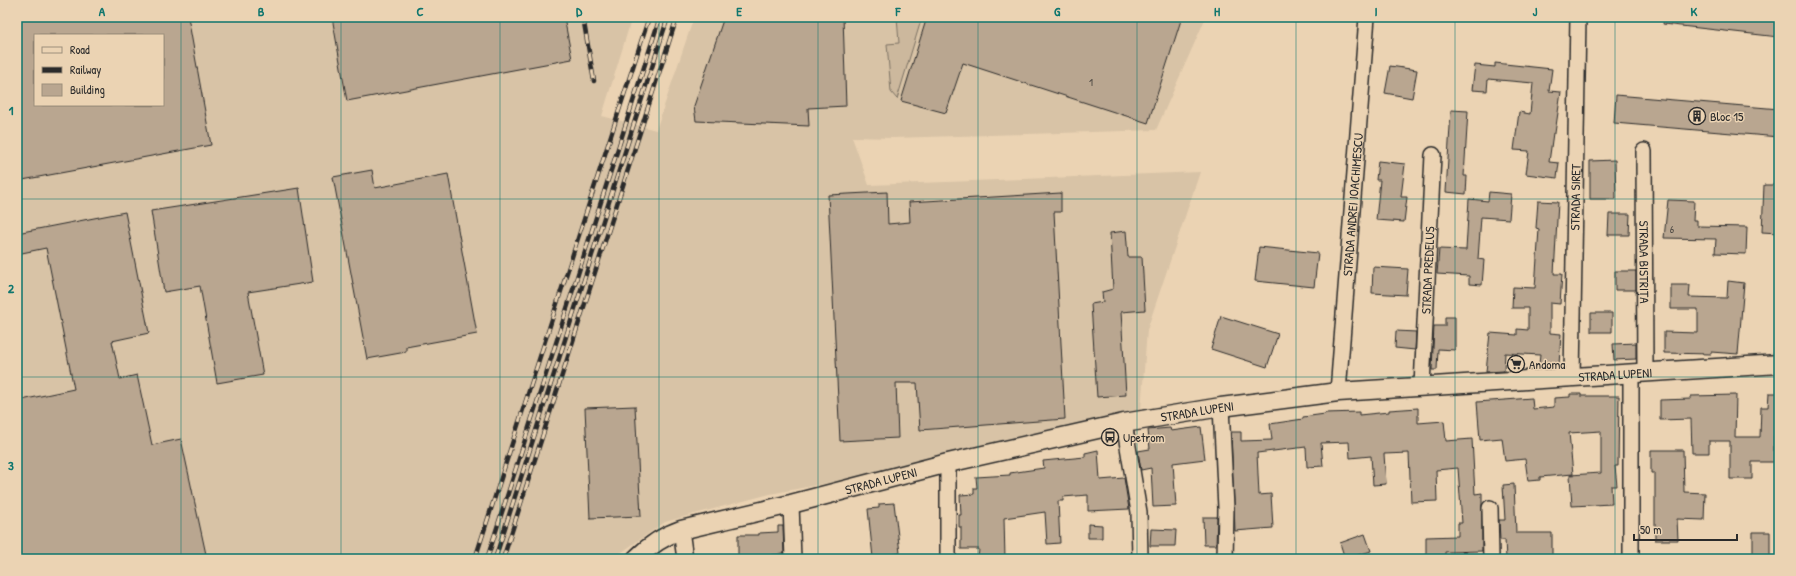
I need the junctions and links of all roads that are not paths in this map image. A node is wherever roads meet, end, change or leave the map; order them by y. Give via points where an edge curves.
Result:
1 (1367, 17) edge
2 (1578, 17) edge
3 (1644, 151) dead end
4 (1433, 155) dead end
5 (1779, 364) edge
6 (1638, 373) junction
7 (1572, 377) junction
8 (1422, 386) junction
9 (1338, 392) junction
10 (1221, 407) junction
11 (1124, 423) junction
12 (948, 463) junction
13 (791, 504) junction
14 (1490, 508) dead end
15 (681, 530) junction
16 (636, 559) edge
17 (685, 559) edge
18 (793, 559) edge
19 (948, 559) edge
20 (1140, 559) edge
21 (1225, 559) edge
22 (1491, 559) edge
23 (1631, 559) edge

1 - 9 street, STRADA ANDREI IOACHIMESCU
2 - 7 street, STRADA SIRET
3 - 6 street, STRADA BISTRIȚA
4 - 8 street, STRADA PREDELUȘ
5 - 6 street, STRADA LUPENI
6 - 7 street, STRADA LUPENI
6 - 23 street, STRADA BISTRIȚA
7 - 8 street, STRADA LUPENI
8 - 9 street, STRADA LUPENI
9 - 10 street, STRADA LUPENI
10 - 11 street, STRADA LUPENI
10 - 21 street via 1226,508
11 - 12 street, STRADA LUPENI
11 - 20 street via 1139,512
12 - 13 street, STRADA LUPENI
12 - 19 street
13 - 15 street, STRADA LUPENI
13 - 18 street
14 - 22 street
15 - 16 street, STRADA LUPENI via 655,542
15 - 17 street

